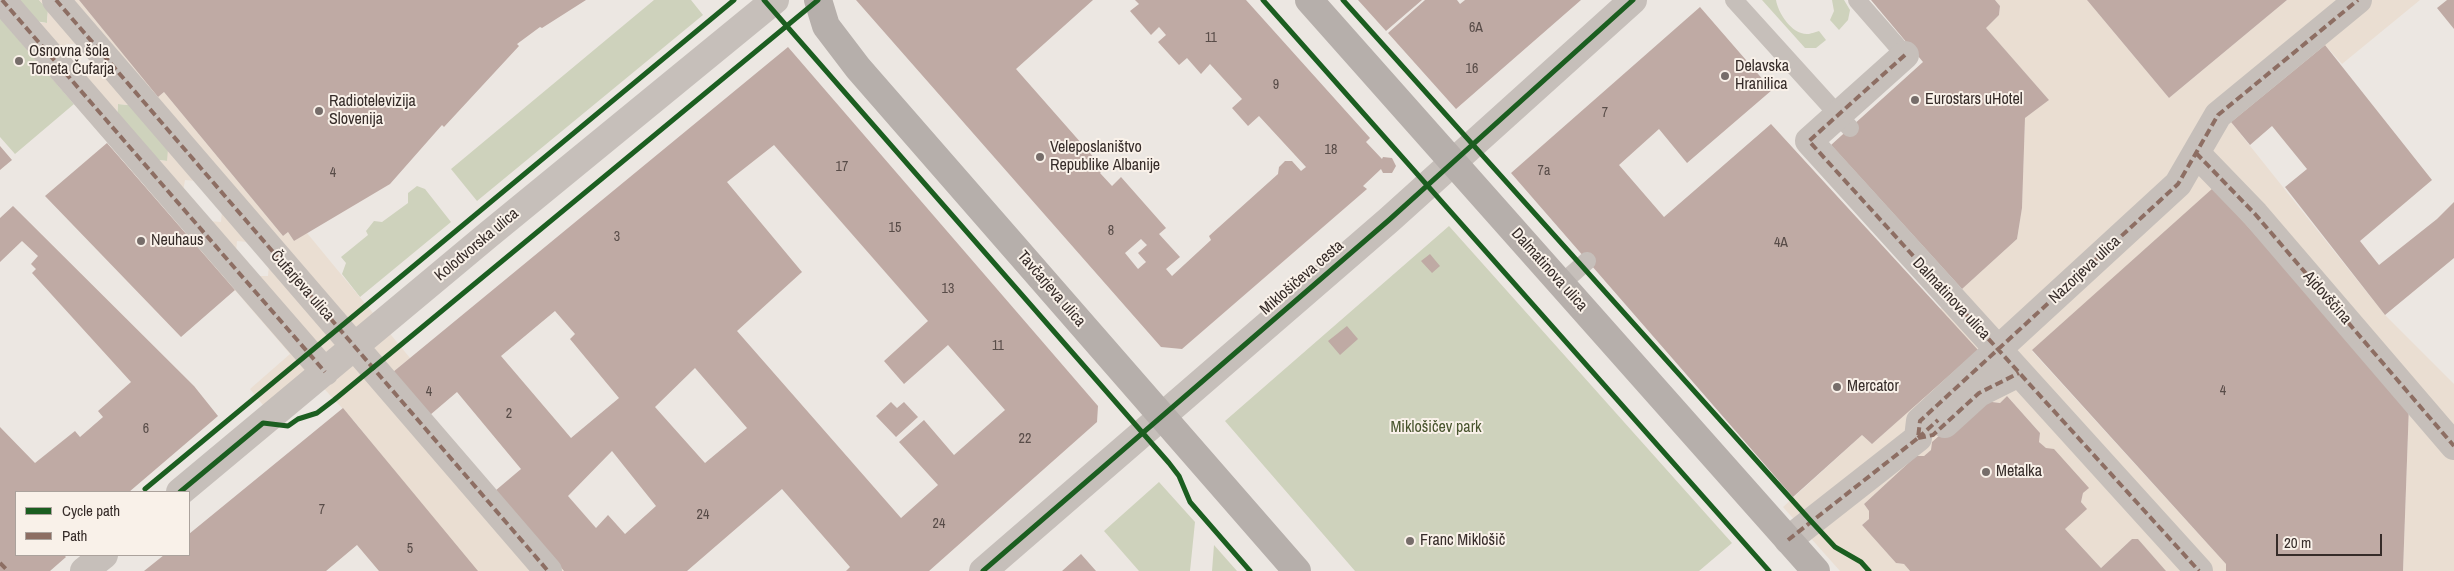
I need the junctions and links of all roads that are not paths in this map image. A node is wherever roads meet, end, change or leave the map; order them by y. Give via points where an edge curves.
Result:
1 (2, 0) edge
2 (56, 0) edge
3 (775, 0) edge
4 (818, 0) edge
5 (1309, 0) edge
6 (1633, 0) edge
7 (1734, 0) edge
8 (1857, 0) edge
9 (2358, 0) edge
10 (1905, 56) joint
11 (1844, 122) junction
12 (2196, 153) junction
13 (1452, 162) junction
14 (1587, 261) dead end
15 (1561, 284) junction
16 (355, 346) junction
17 (1998, 350) junction
18 (325, 372) junction
19 (2019, 373) junction
20 (1161, 416) junction
21 (1918, 438) junction
22 (2454, 446) edge
23 (181, 491) edge
24 (1795, 533) junction
25 (103, 556) edge
26 (84, 571) edge
27 (548, 571) edge
28 (983, 571) edge
29 (1297, 571) edge
30 (1816, 571) edge
31 (2199, 571) edge

1 - 18 street
2 - 16 street, Čufarjeva ulica
3 - 16 street, Kolodvorska ulica
4 - 20 main road, Tavčarjeva ulica via 826,26 858,68
5 - 13 main road, Dalmatinova ulica
6 - 13 street, Miklošičeva cesta
7 - 11 lane
8 - 10 lane
9 - 12 street, Nazorjeva ulica via 2218,115
10 - 11 street, Dalmatinova ulica
11 - 17 street, Dalmatinova ulica via 1809,141
12 - 17 street, Nazorjeva ulica via 2178,184
12 - 22 street, Ajdovščina via 2255,214
13 - 15 main road, Dalmatinova ulica
13 - 20 street, Miklošičeva cesta
14 - 15 lane
15 - 24 main road, Dalmatinova ulica
16 - 18 street, Kolodvorska ulica
16 - 27 street, Čufarjeva ulica
17 - 19 street, Dalmatinova ulica
17 - 21 street, Nazorjeva ulica via 1920,421
18 - 23 street, Kolodvorska ulica
19 - 21 street via 1979,393 1933,435
19 - 31 street, Dalmatinova ulica
20 - 28 street, Miklošičeva cesta
20 - 29 main road, Tavčarjeva ulica
21 - 24 street
24 - 30 main road, Dalmatinova ulica
25 - 26 street

